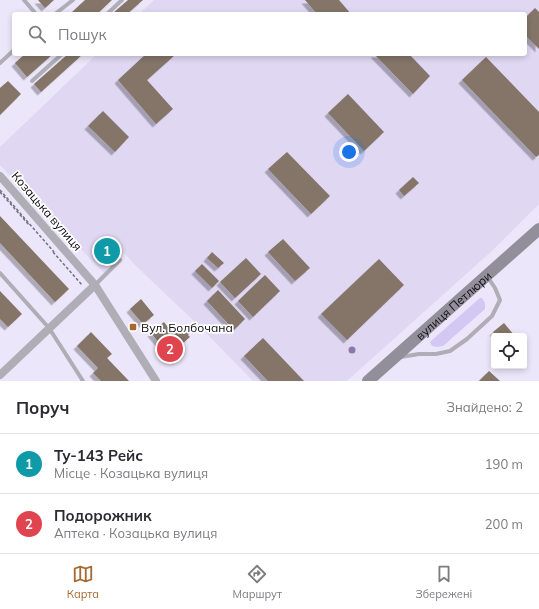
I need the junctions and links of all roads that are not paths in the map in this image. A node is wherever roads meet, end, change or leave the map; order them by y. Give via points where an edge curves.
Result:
1 (24, 0) edge
2 (73, 0) edge
3 (122, 0) edge
4 (34, 12) edge
5 (58, 12) edge
6 (109, 12) edge
7 (12, 52) edge
8 (60, 56) edge
9 (0, 63) edge
10 (32, 81) dead end
11 (0, 176) edge
12 (539, 229) edge
13 (120, 260) dead end
14 (0, 273) edge
15 (487, 276) junction
16 (91, 289) junction
17 (49, 328) junction
18 (393, 358) junction
19 (0, 375) edge
20 (83, 381) edge
21 (156, 381) edge
22 (368, 381) edge

1 - 4 lane
2 - 5 lane
3 - 6 lane
7 - 9 lane
8 - 10 lane
11 - 16 street, Козацька вулиця
12 - 15 main road, вулиця Петлюри
13 - 16 lane
14 - 17 lane
15 - 18 main road, вулиця Петлюри
15 - 18 lane via 500,300 492,316 468,339 450,351
16 - 17 street
16 - 21 street, Козацька вулиця
17 - 19 street
17 - 20 lane
18 - 22 main road, вулиця Петлюри

